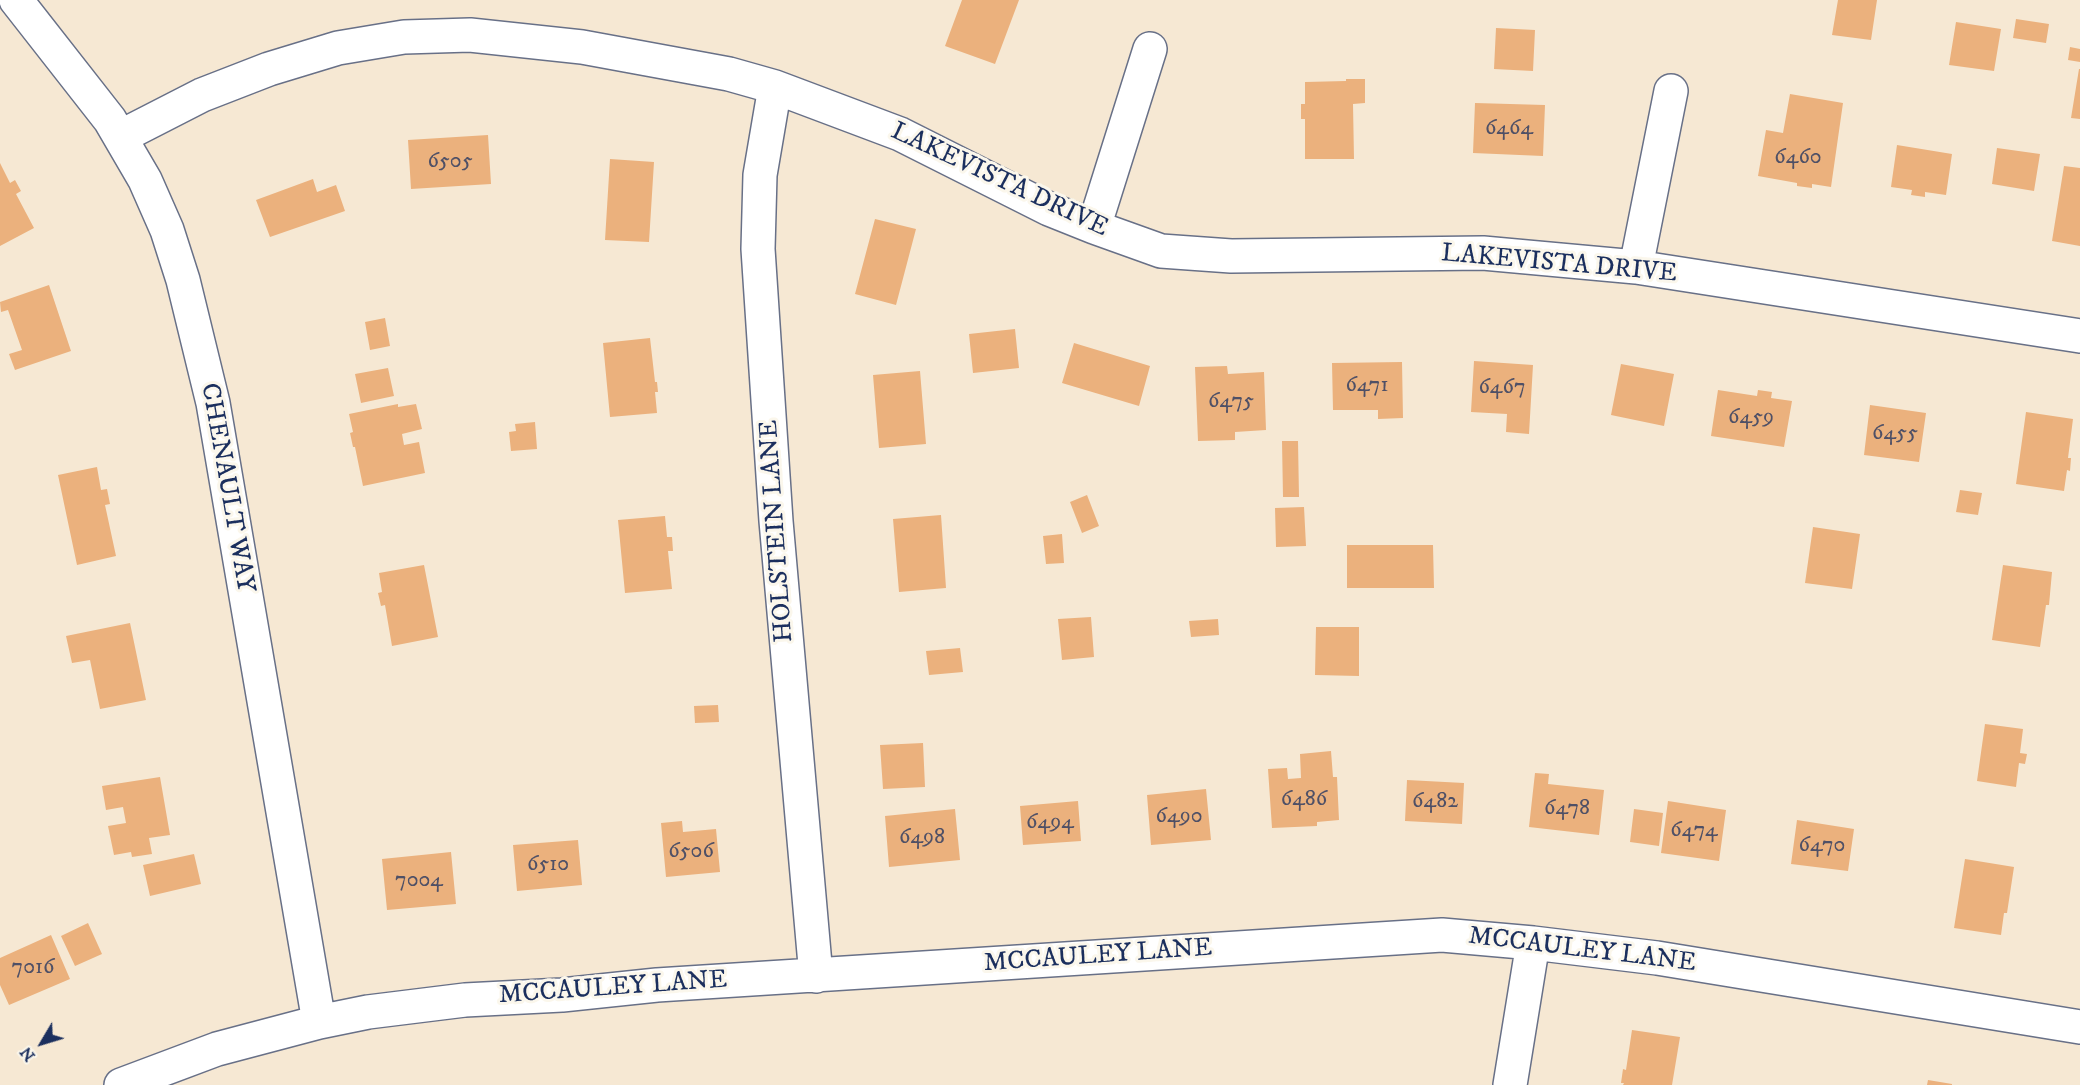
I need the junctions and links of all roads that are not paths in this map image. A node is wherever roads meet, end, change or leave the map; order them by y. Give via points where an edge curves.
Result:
1 (16, 0) edge
2 (1150, 49) dead end
3 (775, 87) junction
4 (1671, 91) dead end
5 (120, 137) junction
6 (1094, 227) junction
7 (1636, 267) junction
8 (2080, 336) edge
9 (1533, 943) junction
10 (816, 976) junction
11 (320, 1022) junction
12 (2080, 1027) edge
13 (121, 1085) edge
14 (1510, 1085) edge

1 - 5 street, CHENAULT WAY
2 - 6 street
3 - 5 street, LAKEVISTA DRIVE via 729,74 582,47 470,35 404,37 338,48 269,69 202,96
3 - 6 street, LAKEVISTA DRIVE via 900,134 1049,209
3 - 10 street, HOLSTEIN LANE via 760,175 758,249 776,521
4 - 7 street
5 - 11 street, CHENAULT WAY via 167,230 213,403
6 - 7 street, LAKEVISTA DRIVE via 1161,251 1232,256 1483,253
7 - 8 street, LAKEVISTA DRIVE
9 - 10 street, MCCAULEY LANE via 1442,935
9 - 12 street, MCCAULEY LANE via 1657,958
9 - 14 street
10 - 11 street, MCCAULEY LANE via 465,1000
11 - 13 street, MCCAULEY LANE via 217,1049

